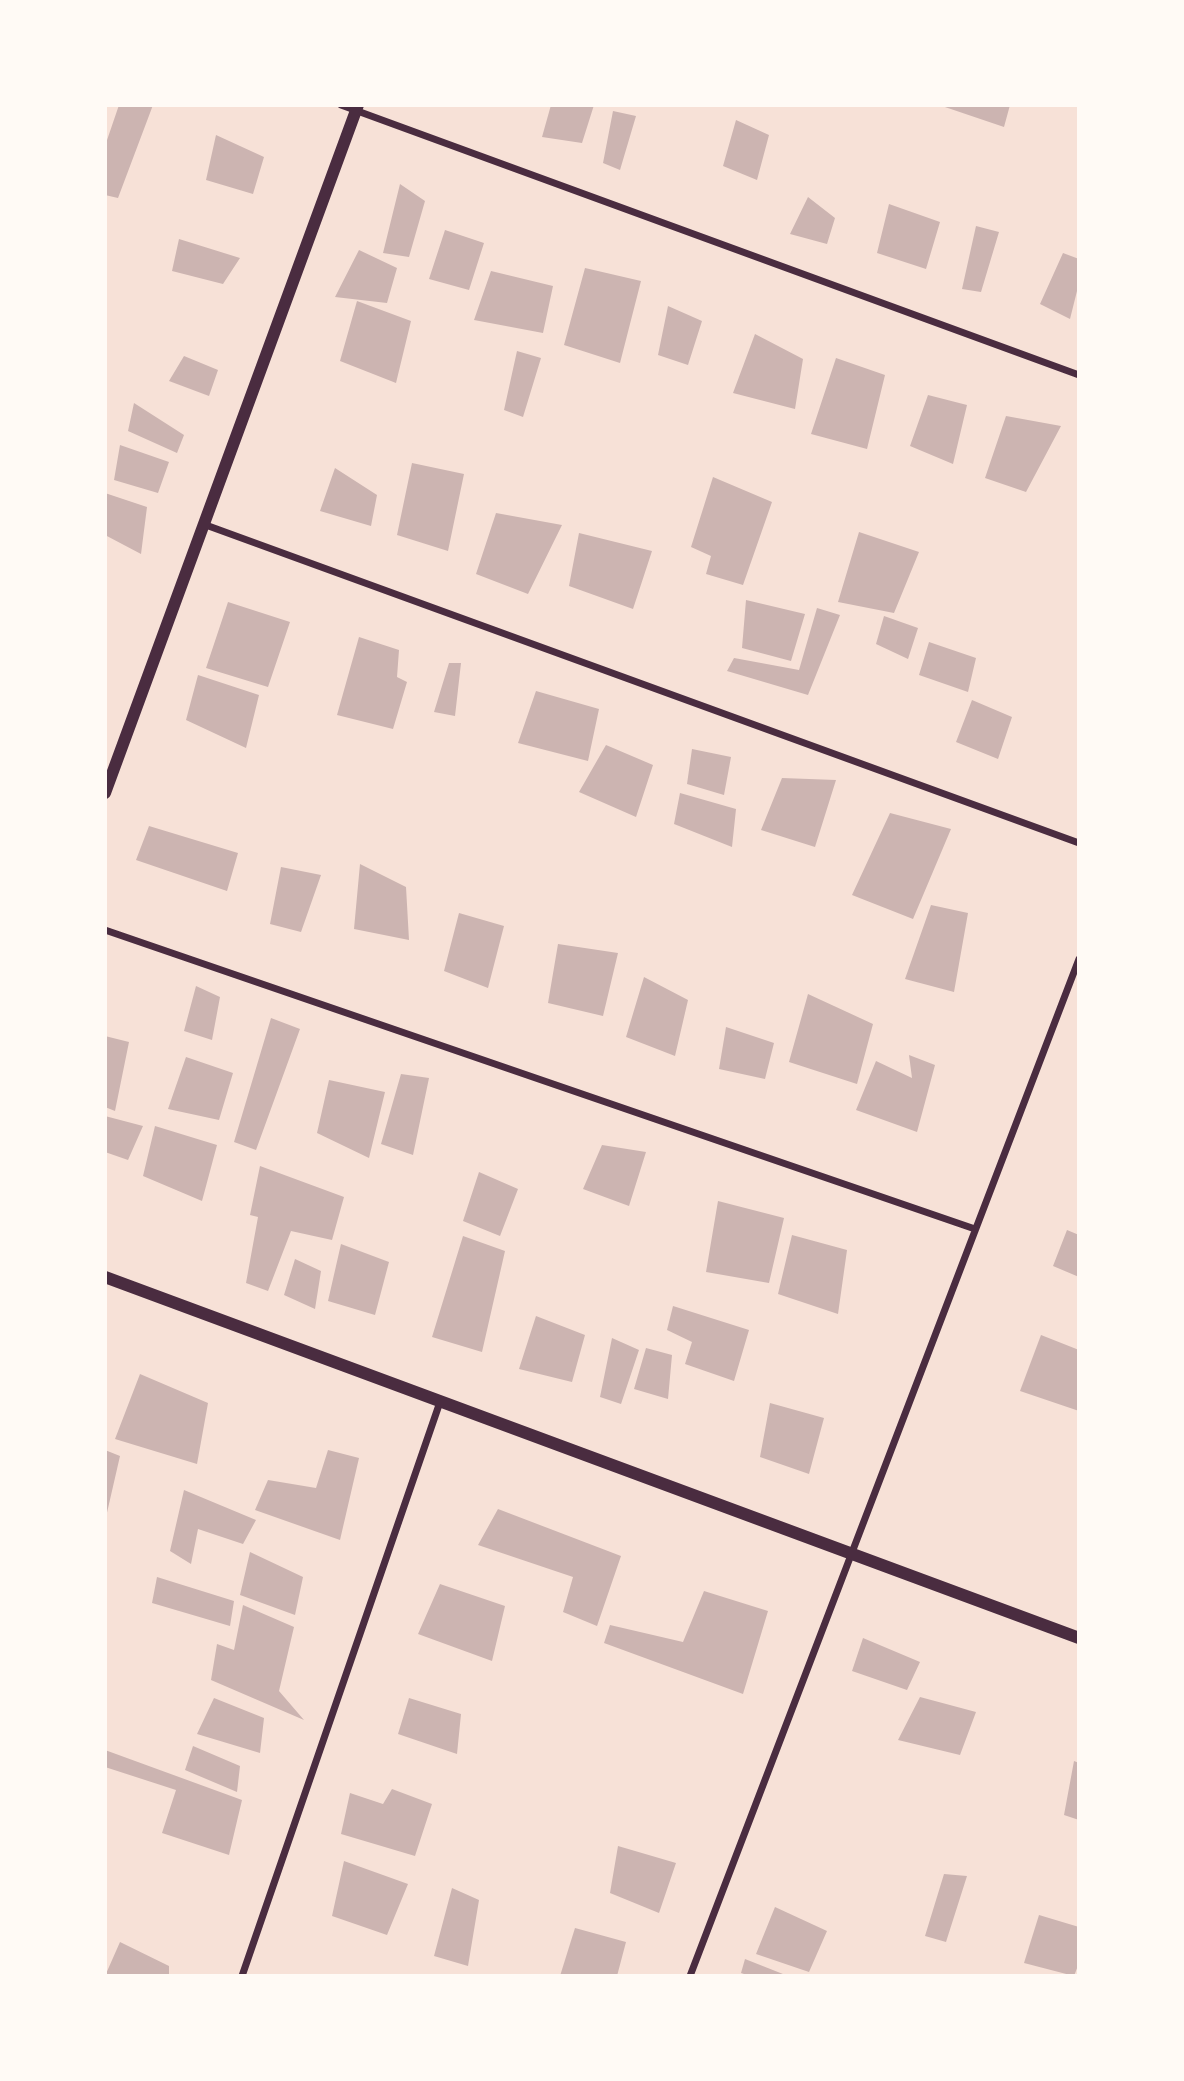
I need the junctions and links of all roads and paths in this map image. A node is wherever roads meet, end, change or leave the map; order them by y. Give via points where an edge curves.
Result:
1 (341, 105) edge
2 (357, 108) edge
3 (1079, 375) edge
4 (203, 524) junction
5 (105, 793) edge
6 (1079, 843) edge
7 (105, 930) edge
8 (1079, 960) edge
9 (975, 1229) junction
10 (105, 1277) edge
11 (440, 1402) junction
12 (853, 1552) junction
13 (1079, 1638) edge
14 (242, 1976) edge
15 (690, 1976) edge

1 - 2 street
2 - 3 street
2 - 4 street
4 - 5 street
4 - 6 street
7 - 9 street
8 - 9 street
9 - 12 street
10 - 11 street
11 - 12 street
11 - 14 street
12 - 13 street
12 - 15 street

